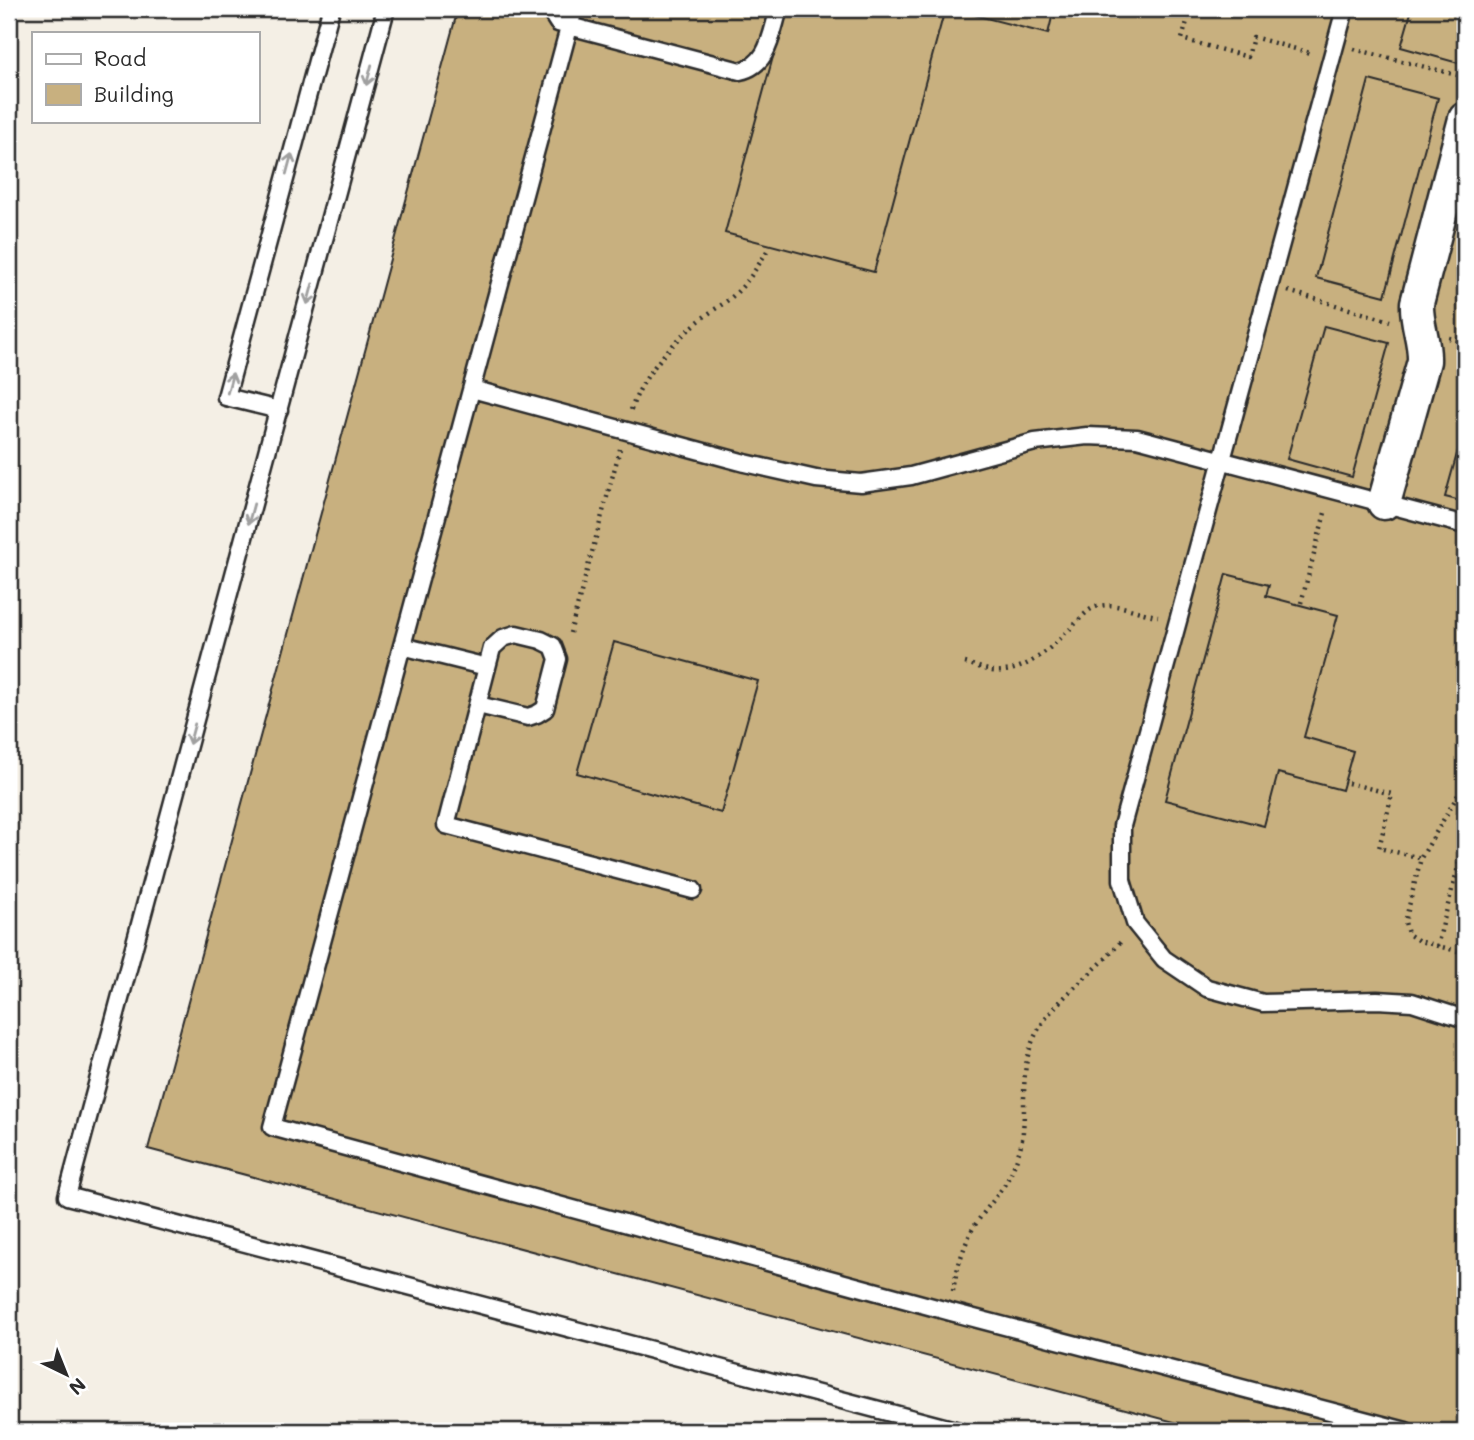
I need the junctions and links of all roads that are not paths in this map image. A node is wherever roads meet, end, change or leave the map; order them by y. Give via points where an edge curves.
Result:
1 (331, 9) edge
2 (386, 9) edge
3 (541, 9) edge
4 (574, 9) edge
5 (779, 9) edge
6 (1345, 9) edge
7 (570, 26) junction
8 (1465, 119) edge
9 (472, 388) junction
10 (279, 410) junction
11 (1220, 460) junction
12 (1384, 503) junction
13 (1465, 525) edge
14 (402, 646) junction
15 (487, 667) junction
16 (478, 705) junction
17 (693, 890) dead end
18 (1465, 1019) edge
19 (958, 1431) edge
20 (1406, 1431) edge

10 -> 1 lane via 226,397
2 -> 10 lane
3 - 7 lane
4 - 7 lane
5 - 7 lane via 765,55 754,68 740,71
6 - 11 lane
7 - 9 lane
8 - 12 street via 1417,303 1424,361
9 - 11 lane via 816,479 861,483 911,476 1035,442 1087,436 1137,438
9 - 14 lane
10 -> 19 lane via 67,1196
11 - 12 lane
11 - 18 lane via 1122,826 1122,880 1135,923 1164,959 1207,988 1263,1003 1412,1002
12 - 13 lane
14 - 15 lane
14 - 20 lane via 272,1127
15 - 16 lane
15 - 16 lane via 492,648 516,634 553,646 558,659 545,709 537,715
16 - 17 lane via 446,825

